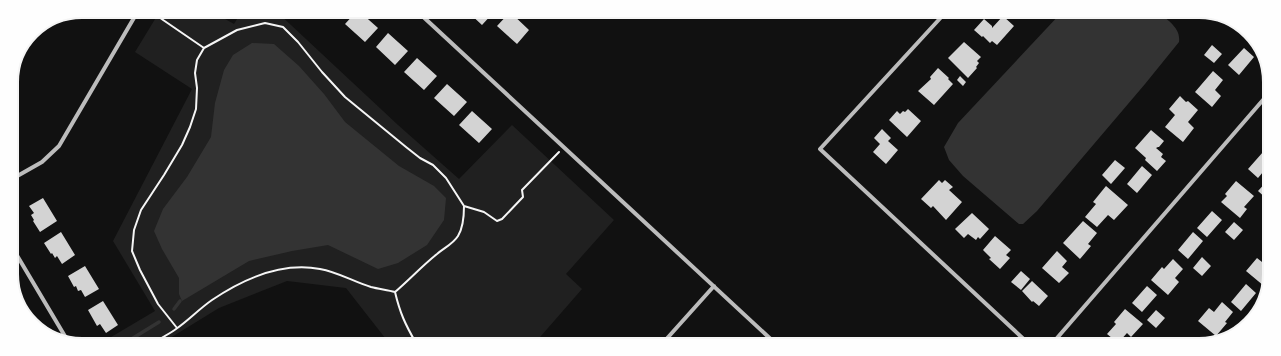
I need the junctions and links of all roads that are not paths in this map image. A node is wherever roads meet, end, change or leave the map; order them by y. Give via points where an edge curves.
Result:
1 (134, 18) edge
2 (425, 18) edge
3 (940, 18) edge
4 (1263, 100) edge
5 (18, 176) edge
6 (18, 257) edge
7 (714, 286) junction
8 (65, 336) edge
9 (667, 338) edge
10 (770, 338) edge
11 (1024, 338) edge
12 (1057, 338) edge

1 - 5 street via 59,146 42,162
2 - 7 street
3 - 11 street via 820,149
4 - 12 street
6 - 8 street
7 - 9 street
7 - 10 street

